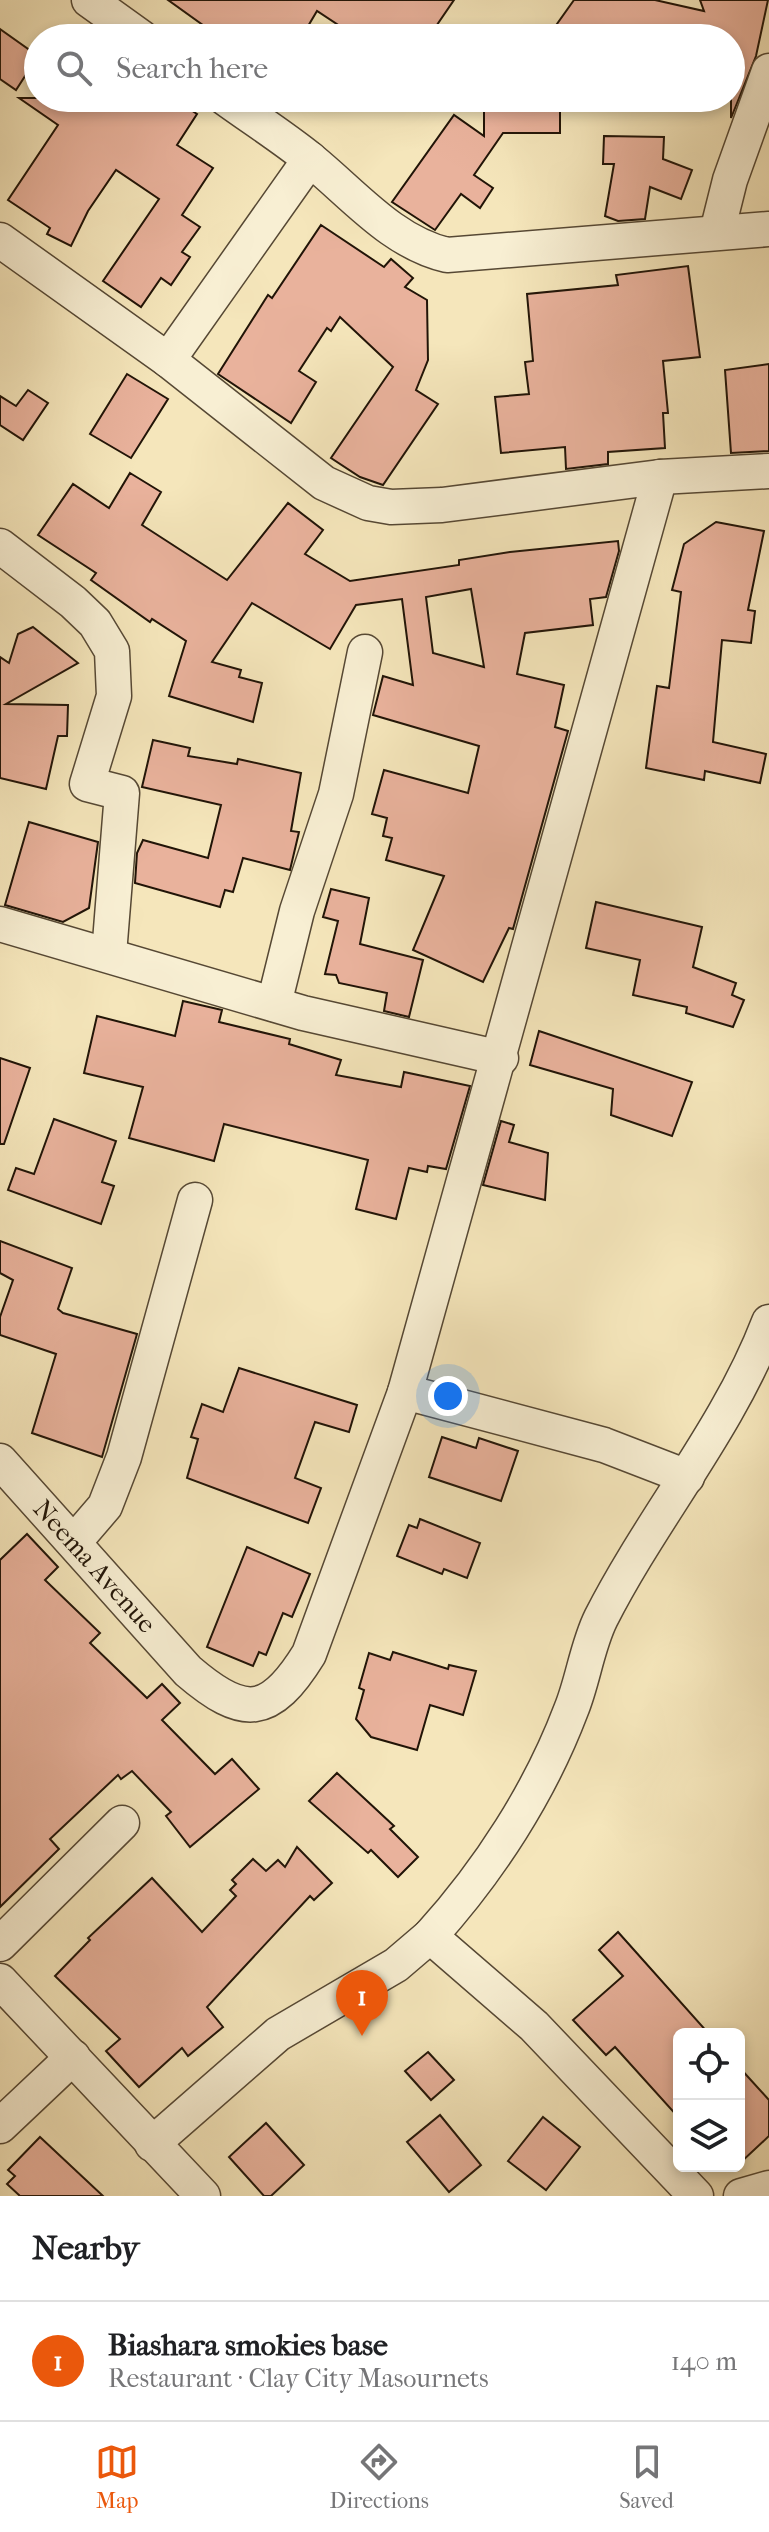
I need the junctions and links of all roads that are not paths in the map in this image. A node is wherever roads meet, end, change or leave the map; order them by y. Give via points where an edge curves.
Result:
1 (89, 0) edge
2 (122, 24) edge
3 (769, 71) edge
4 (245, 112) edge
5 (310, 159) junction
6 (769, 229) edge
7 (717, 232) junction
8 (0, 240) edge
9 (168, 360) junction
10 (769, 471) edge
11 (660, 477) junction
12 (0, 546) edge
13 (365, 652) dead end
14 (0, 924) edge
15 (109, 954) junction
16 (274, 1004) junction
17 (501, 1058) junction
18 (195, 1200) dead end
19 (769, 1322) edge
20 (405, 1392) junction
21 (0, 1461) edge
22 (687, 1477) junction
23 (75, 1541) junction
24 (122, 1823) dead end
25 (430, 1936) junction
26 (0, 1944) edge
27 (0, 1981) edge
28 (73, 2057) junction
29 (0, 2126) edge
30 (152, 2144) junction
31 (769, 2188) edge
32 (203, 2196) edge
33 (696, 2196) edge
34 (741, 2196) edge

1 - 2 street
3 - 7 street
4 - 5 street
5 - 7 street via 409,241 447,255
5 - 9 street
6 - 7 street
8 - 9 street
9 - 11 street via 324,483 368,503 442,505
10 - 11 street
11 - 17 street, Neema Avenue
12 - 15 street via 73,602 95,623 112,651 114,696 87,784 122,793
13 - 16 street via 336,794 297,911
14 - 15 street
15 - 16 street
16 - 17 street
17 - 20 street, Neema Avenue
18 - 23 street via 124,1457 105,1506
19 - 22 street via 721,1424
20 - 22 street via 604,1445
20 - 23 street, Neema Avenue via 309,1654 289,1686 265,1704 245,1705 214,1693 188,1671
21 - 23 street, Neema Avenue
22 - 25 street via 599,1621 555,1749 503,1841
24 - 26 street
25 - 30 street via 396,1965 278,2034
25 - 33 street via 534,2026
27 - 28 street
28 - 29 street
28 - 30 street
30 - 32 street
31 - 34 street

